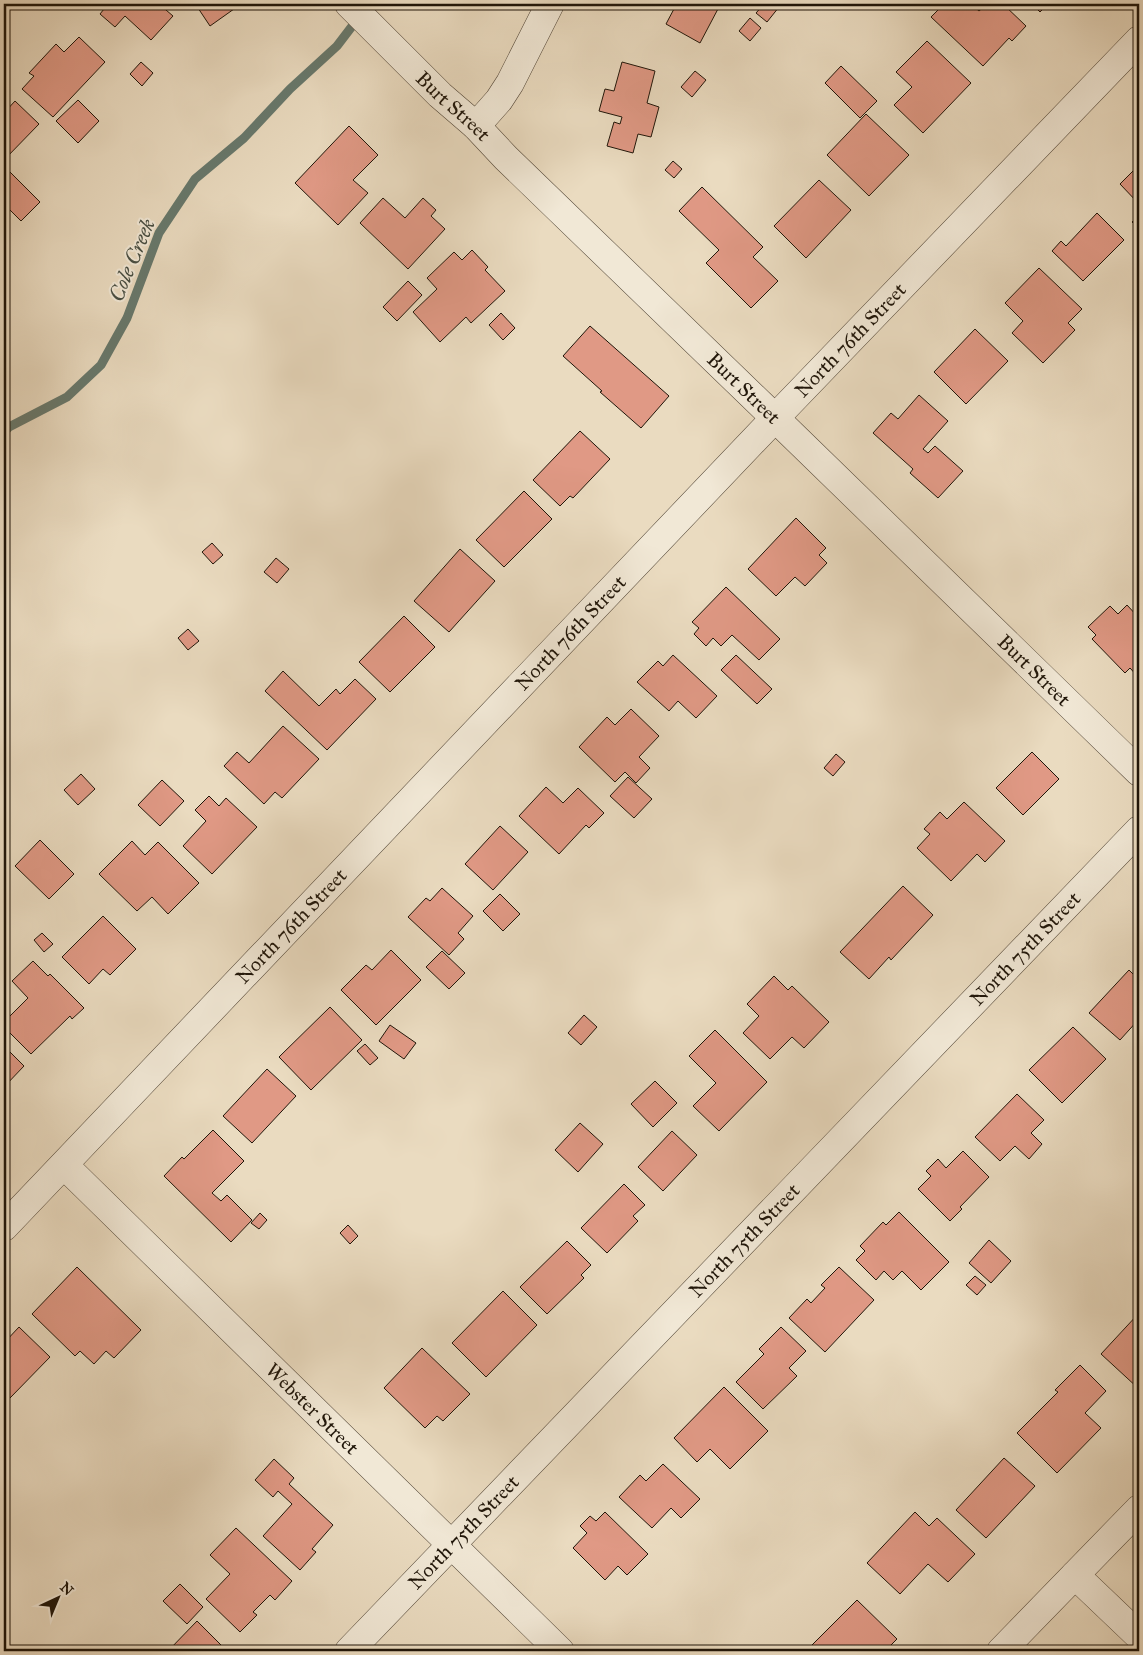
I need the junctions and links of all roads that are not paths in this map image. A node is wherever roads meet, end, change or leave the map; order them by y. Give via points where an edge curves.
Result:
1 (349, 4) edge
2 (550, 4) edge
3 (1139, 40) edge
4 (476, 126) junction
5 (776, 418) junction
6 (1139, 772) edge
7 (1139, 830) edge
8 (64, 1165) junction
9 (4, 1227) edge
10 (1139, 1509) edge
11 (451, 1546) junction
12 (1076, 1575) junction
13 (1139, 1636) edge
14 (349, 1651) edge
15 (560, 1651) edge
16 (1002, 1651) edge

1 - 4 street, Burt Street via 440,95
2 - 4 street via 510,83
3 - 5 street, North 76th Street
4 - 5 street, Burt Street
5 - 6 street, Burt Street
5 - 8 street, North 76th Street
7 - 11 street, North 75th Street
8 - 9 street, North 76th Street
8 - 11 street, Webster Street
10 - 12 street
11 - 14 street, North 75th Street
11 - 15 street, Webster Street
12 - 13 street
12 - 16 street

